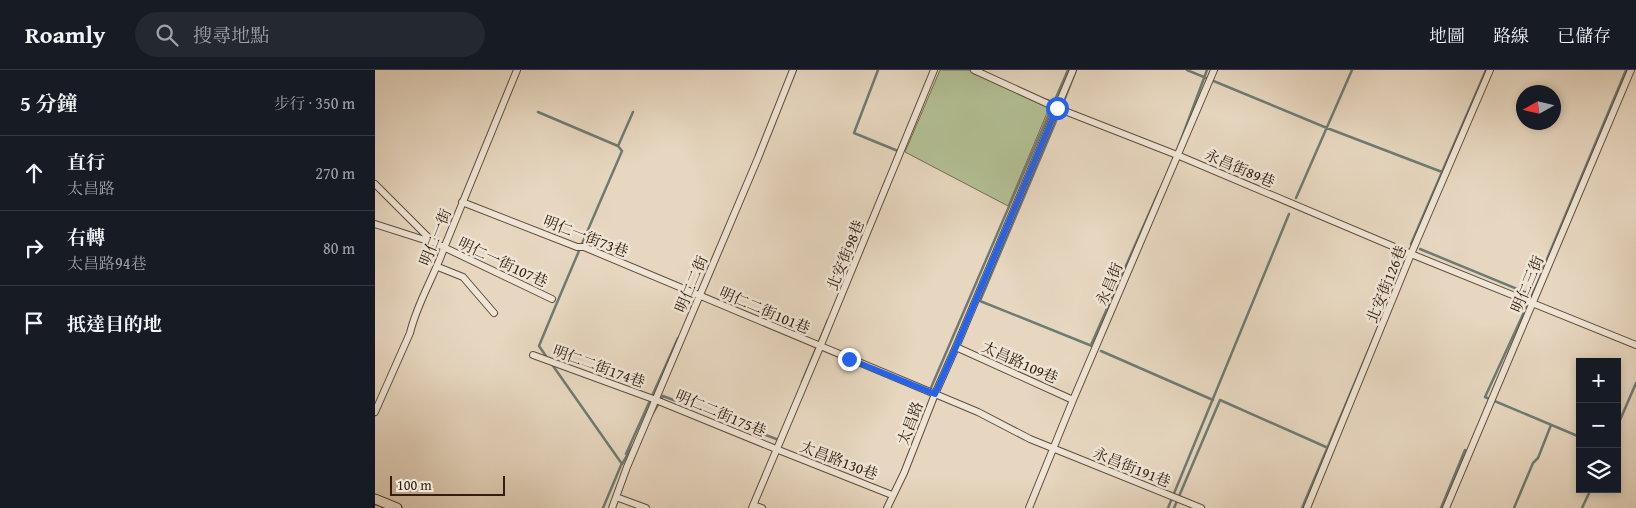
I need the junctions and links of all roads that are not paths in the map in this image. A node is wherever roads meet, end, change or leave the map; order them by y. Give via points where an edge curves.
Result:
1 (517, 70) edge
2 (793, 70) edge
3 (934, 70) edge
4 (974, 70) edge
5 (1073, 70) edge
6 (1490, 70) edge
7 (1631, 70) edge
8 (1212, 75) edge
9 (1057, 108) junction
10 (1177, 155) junction
11 (375, 184) edge
12 (463, 202) junction
13 (375, 224) edge
14 (433, 242) junction
15 (444, 248) junction
16 (1411, 254) junction
17 (438, 267) junction
18 (699, 296) junction
19 (552, 299) dead end
20 (1529, 301) junction
21 (494, 313) dead end
22 (1636, 346) edge
23 (820, 347) junction
24 (956, 347) junction
25 (533, 355) dead end
26 (935, 394) junction
27 (656, 400) junction
28 (1073, 400) junction
29 (375, 412) edge
30 (1054, 448) junction
31 (775, 449) junction
32 (893, 495) junction
33 (616, 497) junction
34 (375, 499) edge
35 (375, 506) edge
36 (753, 506) edge
37 (380, 508) edge
38 (397, 508) edge
39 (611, 508) edge
40 (646, 508) edge
41 (762, 508) edge
42 (887, 508) edge
43 (1029, 508) edge
44 (1201, 508) edge
45 (1307, 508) edge
46 (1446, 508) edge

1 - 12 street, 明仁一街
2 - 18 street, 明仁二街
3 - 23 street, 北安街98巷
4 - 9 street, 永昌街89巷
5 - 9 street, 太昌路
6 - 16 street, 北安街126巷
7 - 20 street, 明仁三街
8 - 10 street, 永昌街
9 - 10 street, 永昌街89巷
9 - 24 street, 太昌路
10 - 16 street, 永昌街89巷
10 - 28 street, 永昌街
11 - 14 street
12 - 15 street, 明仁一街
12 - 18 street, 明仁一街73巷 via 584,247
13 - 14 street
14 - 15 street, 明仁一街107巷
15 - 17 street, 明仁一街
15 - 19 street, 明仁一街107巷
16 - 20 street, 永昌街89巷
16 - 45 street, 北安街126巷
17 - 21 street via 463,277
17 - 29 street, 明仁一街
18 - 23 street, 明仁二街101巷
18 - 27 street, 明仁二街
20 - 22 street, 永昌街89巷
20 - 46 street, 明仁三街
23 - 26 street, 明仁二街101巷
23 - 31 street, 北安街98巷
24 - 26 street, 太昌路
24 - 28 street, 太昌路109巷
25 - 27 street, 明仁二街174巷
26 - 30 street, 永昌街191巷
26 - 32 street, 太昌路
27 - 31 street, 明仁二街175巷
27 - 33 street, 明仁二街
28 - 30 street, 永昌街
30 - 43 street, 永昌街
30 - 44 street, 永昌街191巷
31 - 32 street, 太昌路130巷
31 - 36 street, 北安街98巷
32 - 42 street, 太昌路
33 - 39 street, 明仁二街
33 - 40 street
34 - 38 street
35 - 37 street
36 - 41 street

